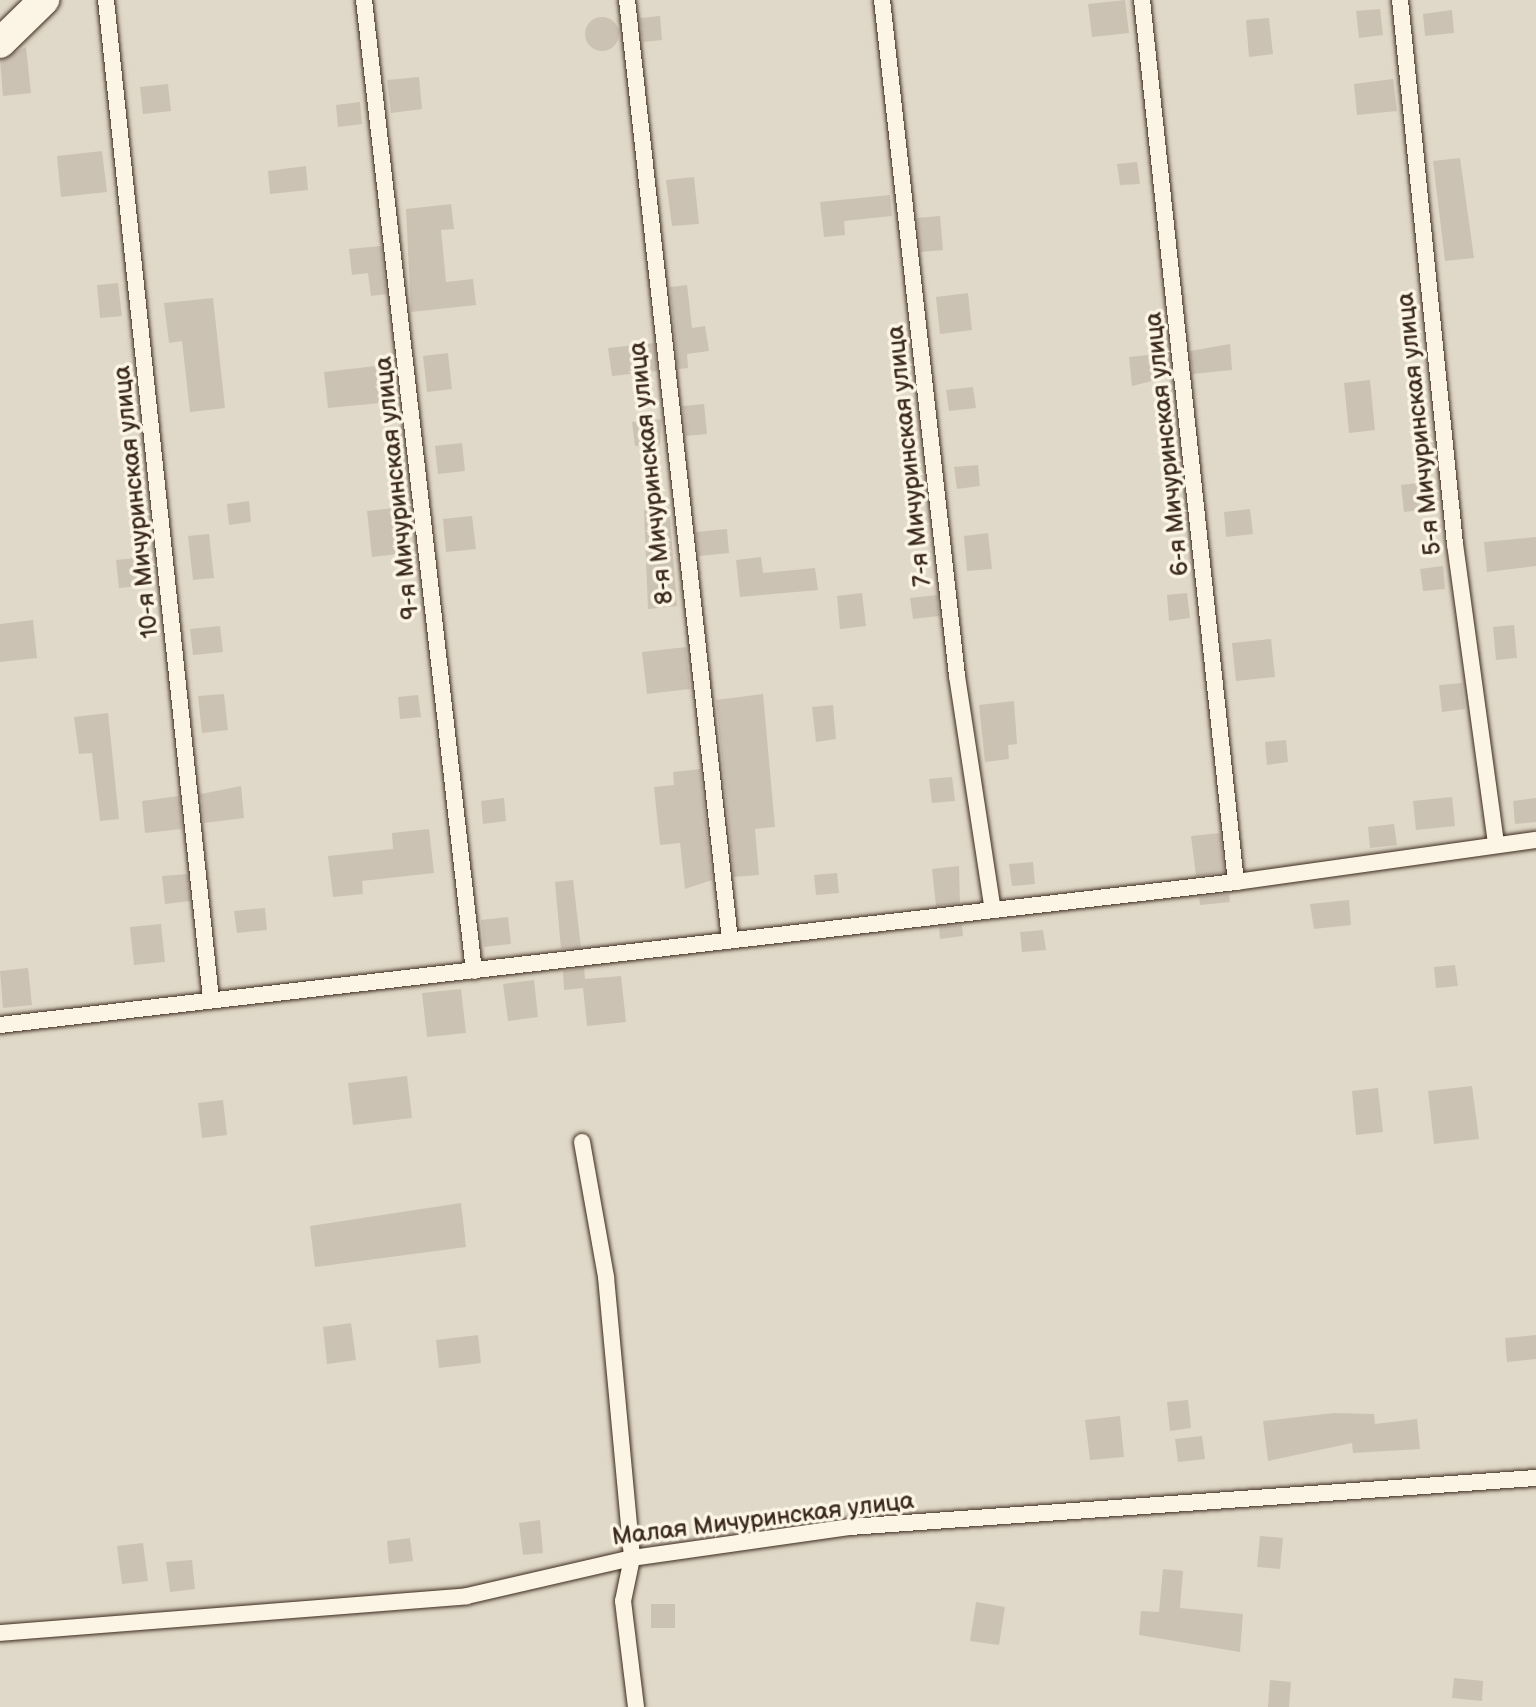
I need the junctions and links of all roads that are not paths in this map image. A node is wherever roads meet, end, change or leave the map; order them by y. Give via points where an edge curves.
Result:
1 (44, 0) edge
2 (106, 0) edge
3 (364, 0) edge
4 (627, 0) edge
5 (882, 0) edge
6 (1142, 0) edge
7 (1400, 0) edge
8 (0, 43) edge
9 (1536, 840) edge
10 (1496, 842) junction
11 (1236, 882) junction
12 (992, 906) junction
13 (730, 940) junction
14 (474, 971) junction
15 (211, 999) junction
16 (0, 1025) edge
17 (582, 1142) dead end
18 (1536, 1478) edge
19 (632, 1558) junction
20 (0, 1633) edge
21 (636, 1707) edge

1 - 8 street
2 - 15 lane, 10-я Мичуринская улица
3 - 14 lane, 9-я Мичуринская улица
4 - 13 lane, 8-я Мичуринская улица
5 - 12 lane, 7-я Мичуринская улица via 957,676
6 - 11 lane, 6-я Мичуринская улица
7 - 10 lane, 5-я Мичуринская улица via 1455,544
9 - 10 lane
10 - 11 lane
11 - 12 lane
12 - 13 lane
13 - 14 lane
14 - 15 lane
15 - 16 lane
17 - 19 lane via 606,1277
18 - 19 lane, Малая Мичуринская улица via 850,1527
19 - 20 lane, Малая Мичуринская улица via 467,1596
19 - 21 lane via 623,1601

